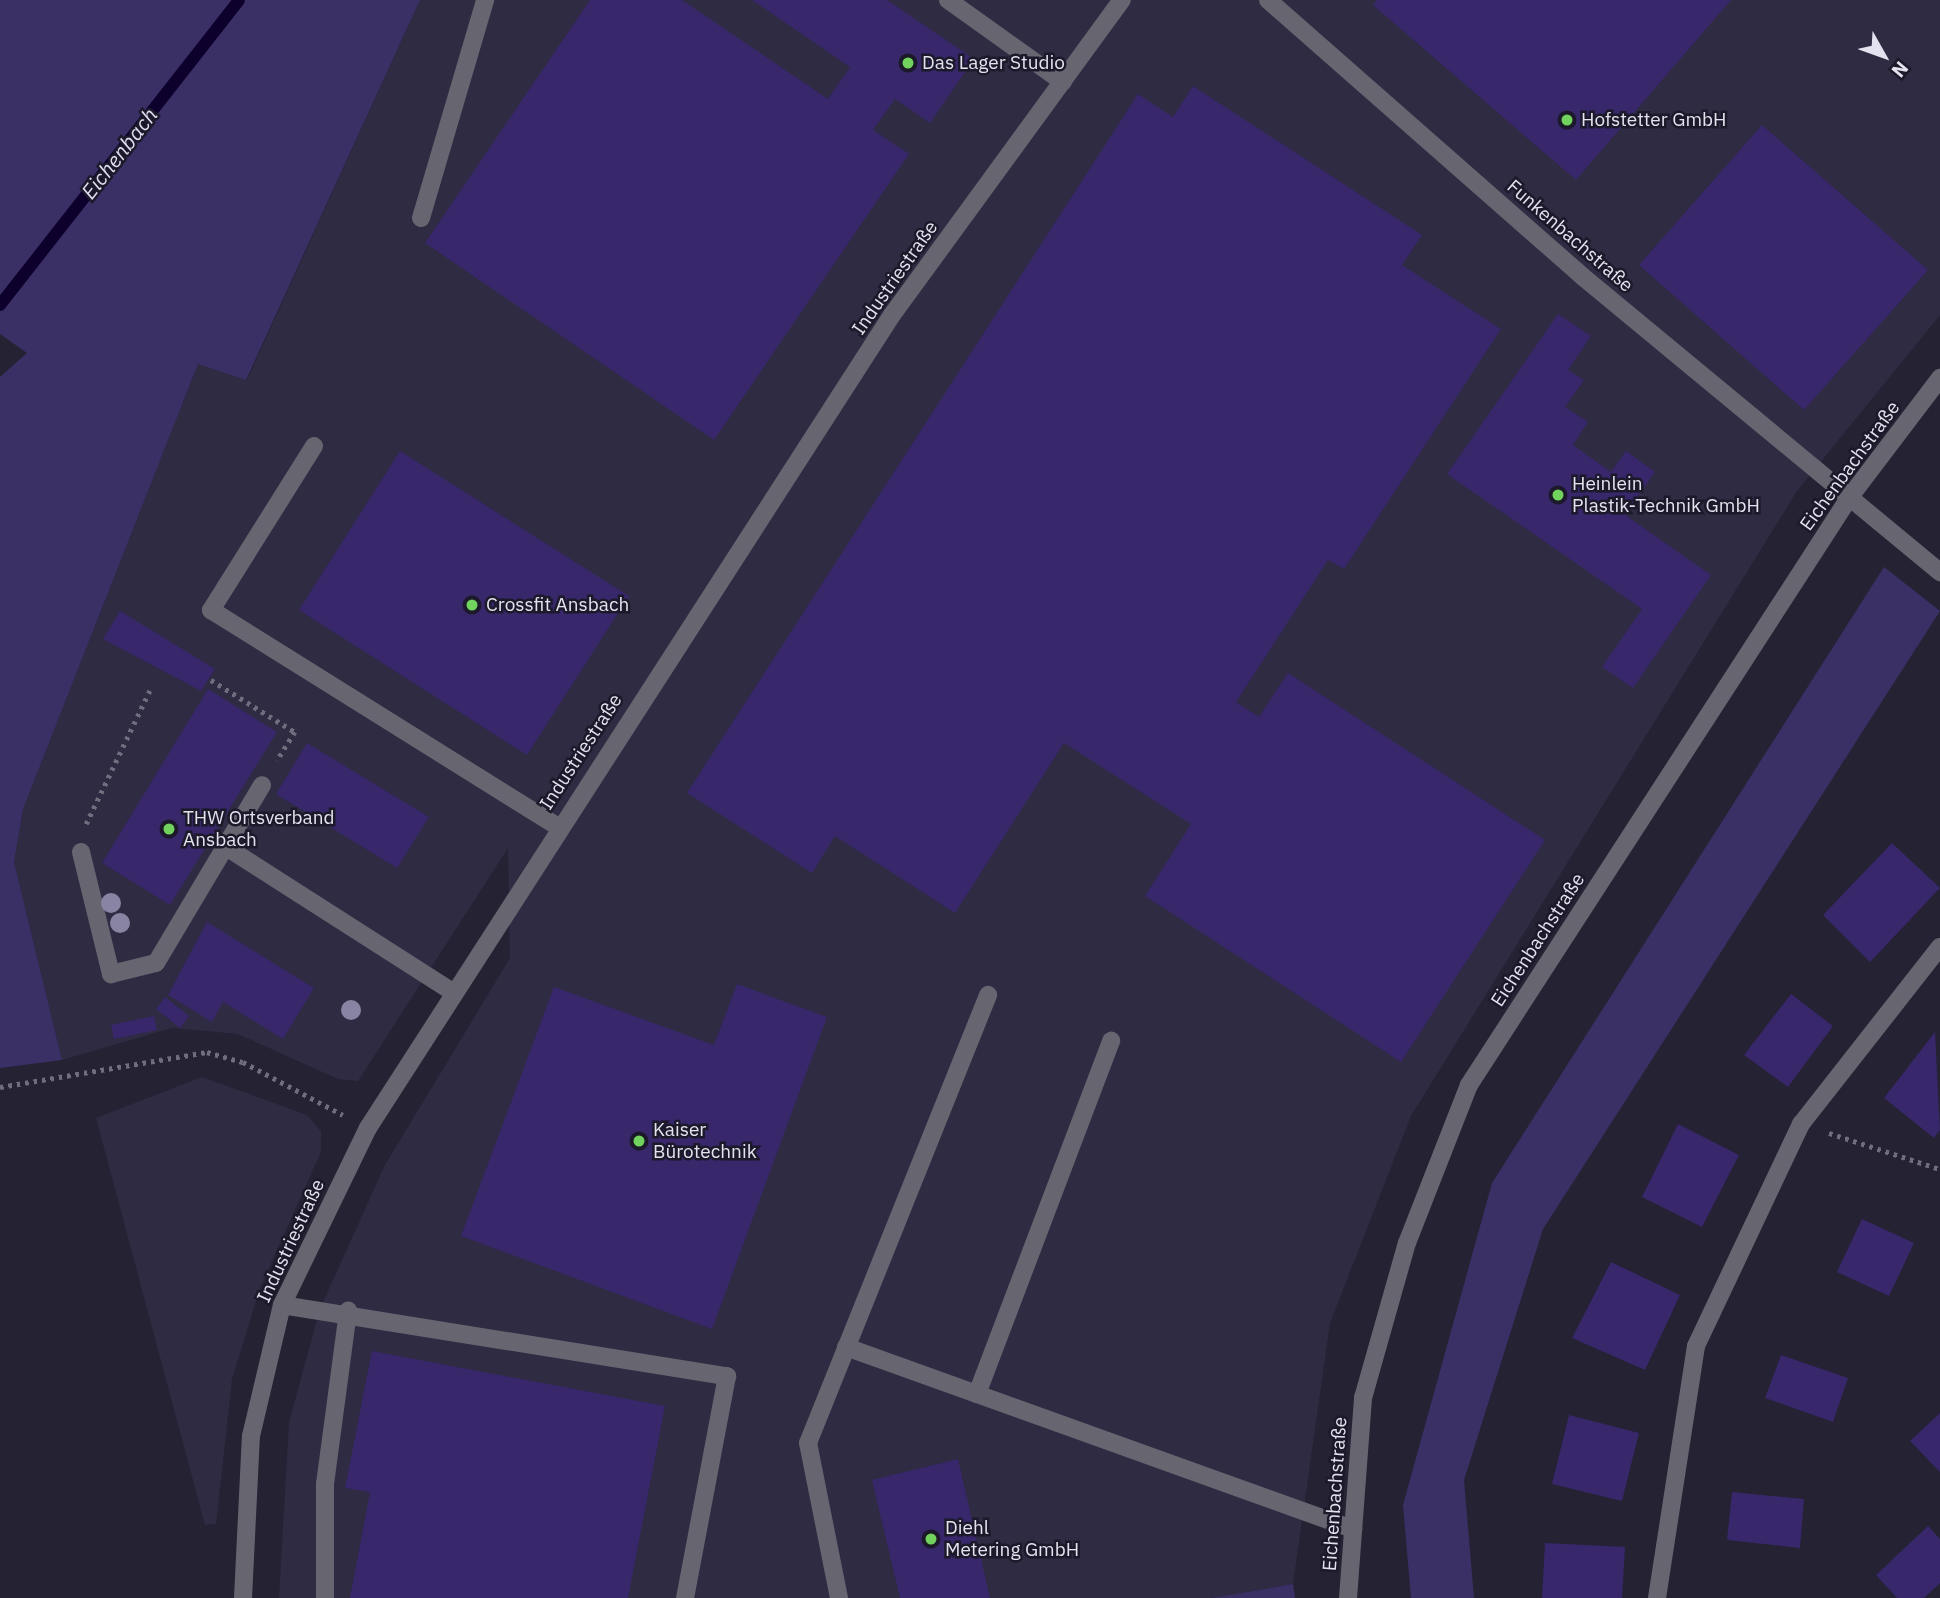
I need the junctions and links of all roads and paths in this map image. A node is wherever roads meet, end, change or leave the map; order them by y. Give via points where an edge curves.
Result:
1 (485, 0) edge
2 (948, 0) edge
3 (1122, 0) edge
4 (1268, 0) edge
5 (1063, 82) junction
6 (421, 218) dead end
7 (1940, 378) edge
8 (314, 446) dead end
9 (1849, 498) junction
10 (1940, 572) edge
11 (211, 680) dead end
12 (150, 690) dead end
13 (262, 786) joint
14 (558, 827) junction
15 (226, 847) junction
16 (81, 852) joint
17 (1940, 947) edge
18 (454, 993) junction
19 (988, 995) dead end
20 (1111, 1041) dead end
21 (0, 1087) edge
22 (1801, 1125) junction
23 (368, 1128) junction
24 (1940, 1169) edge
25 (282, 1305) junction
26 (348, 1311) junction
27 (846, 1347) junction
28 (977, 1394) junction
29 (1353, 1529) junction
30 (243, 1598) edge
31 (325, 1598) edge
32 (685, 1598) edge
33 (839, 1598) edge
34 (1348, 1598) edge
35 (1657, 1598) edge

1 - 6 street
2 - 5 street
3 - 5 street, Industriestraße
4 - 9 street, Funkenbachstraße via 1582,276
5 - 14 street, Industriestraße via 892,315
7 - 9 street, Eichenbachstraße
8 - 14 street via 211,610
9 - 10 street, Funkenbachstraße
9 - 29 street, Eichenbachstraße via 1469,1085 1408,1243 1363,1398
11 - 13 path via 295,732
12 - 16 path via 88,817
13 - 15 street
14 - 18 street, Industriestraße
15 - 16 street via 156,963 111,974
15 - 18 street
17 - 22 street
18 - 23 street, Industriestraße
19 - 27 street
20 - 28 street
21 - 23 path via 207,1052 243,1062
22 - 24 path
22 - 35 street via 1696,1346
23 - 25 street, Industriestraße
25 - 26 street
25 - 30 street, Industriestraße via 251,1436
26 - 31 street via 326,1483
26 - 32 street via 727,1376
27 - 28 street
27 - 33 street via 808,1443
28 - 29 street
29 - 34 street, Eichenbachstraße

